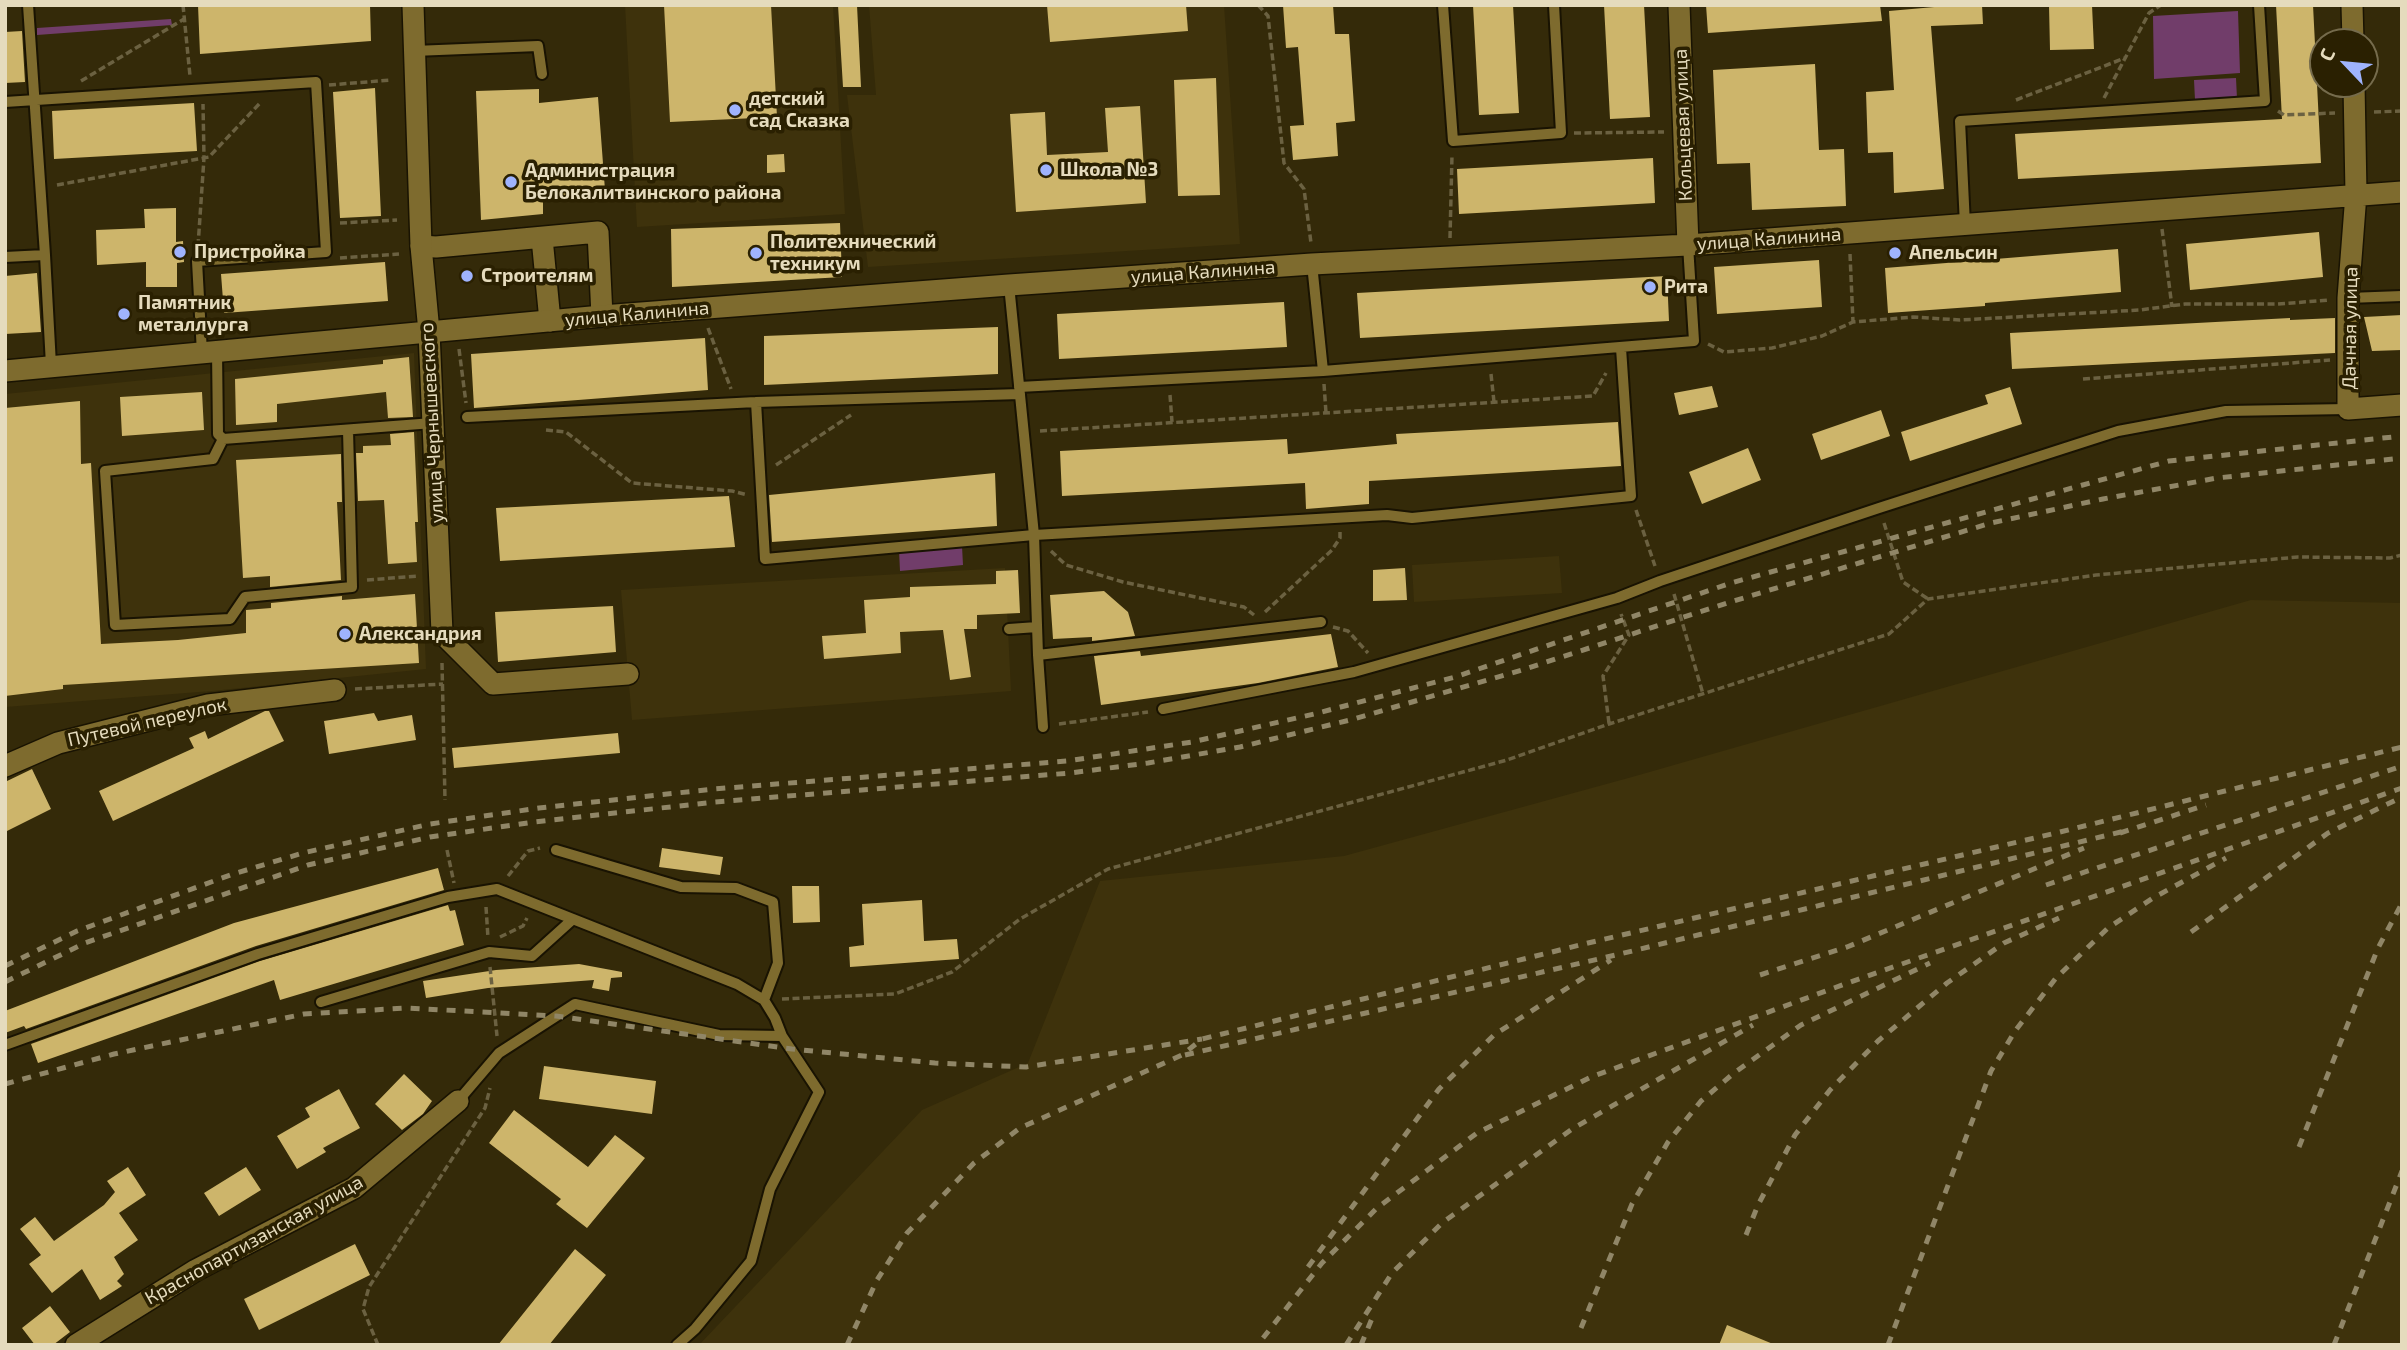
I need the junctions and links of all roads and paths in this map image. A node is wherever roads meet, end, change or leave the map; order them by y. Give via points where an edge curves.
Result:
1 (28, 5) edge
2 (183, 5) edge
3 (412, 5) edge
4 (1258, 5) edge
5 (1443, 5) edge
6 (1554, 5) edge
7 (1679, 5) edge
8 (2161, 5) edge
9 (2259, 5) edge
10 (2352, 5) edge
11 (184, 19) junction
12 (2353, 28) edge
13 (414, 51) junction
14 (2125, 58) junction
15 (542, 74) dead end
16 (391, 80) dead end
17 (278, 85) junction
18 (317, 86) junction
19 (192, 90) junction
20 (2354, 98) edge
21 (52, 99) junction
22 (36, 100) junction
23 (2265, 101) junction
24 (5, 102) edge
25 (2011, 102) dead end
26 (2390, 111) dead end
27 (2402, 111) edge
28 (2096, 112) junction
29 (2322, 114) dead end
30 (1683, 132) junction
31 (1561, 133) junction
32 (1453, 141) junction
33 (204, 158) junction
34 (41, 188) junction
35 (2402, 192) edge
36 (2356, 194) junction
37 (2159, 209) junction
38 (397, 220) dead end
39 (324, 224) junction
40 (1965, 225) junction
41 (1849, 233) junction
42 (542, 238) junction
43 (1450, 240) dead end
44 (1688, 245) junction
45 (422, 246) junction
46 (326, 252) junction
47 (399, 254) dead end
48 (45, 255) junction
49 (5, 257) edge
50 (1312, 257) junction
51 (197, 261) junction
52 (1009, 285) junction
53 (2402, 296) edge
54 (2348, 298) junction
55 (2172, 307) junction
56 (602, 316) junction
57 (550, 321) junction
58 (1853, 322) junction
59 (708, 328) dead end
60 (429, 332) junction
61 (1693, 332) junction
62 (1621, 348) junction
63 (459, 349) dead end
64 (209, 352) junction
65 (1490, 358) junction
66 (2349, 358) junction
67 (51, 365) junction
68 (5, 370) edge
69 (1323, 371) junction
70 (1169, 379) junction
71 (2083, 379) dead end
72 (1019, 391) junction
73 (1593, 396) dead end
74 (875, 399) junction
75 (756, 402) junction
76 (1494, 402) junction
77 (736, 404) junction
78 (2402, 405) edge
79 (2348, 409) junction
80 (1326, 413) junction
81 (467, 417) joint
82 (1172, 422) junction
83 (433, 423) junction
84 (348, 430) junction
85 (542, 430) dead end
86 (1024, 432) junction
87 (223, 439) junction
88 (760, 476) junction
89 (1632, 496) junction
90 (761, 498) junction
91 (1879, 508) junction
92 (1339, 517) junction
93 (1034, 535) junction
94 (2402, 555) edge
95 (439, 574) junction
96 (1665, 580) junction
97 (352, 587) junction
98 (1617, 598) junction
99 (1928, 599) junction
100 (1258, 618) junction
101 (1271, 619) dead end
102 (1321, 622) joint
103 (1037, 627) junction
104 (1009, 629) dead end
105 (442, 633) junction
106 (1038, 655) junction
107 (1379, 666) junction
108 (628, 674) dead end
109 (443, 684) junction
110 (335, 690) joint
111 (1703, 694) junction
112 (1163, 709) joint
113 (1609, 724) junction
114 (1043, 727) joint
115 (5, 766) edge
116 (445, 800) dead end
117 (447, 850) dead end
118 (556, 850) joint
119 (497, 889) junction
120 (457, 895) junction
121 (535, 904) junction
122 (573, 919) junction
123 (489, 952) junction
124 (764, 1000) junction
125 (321, 1002) dead end
126 (782, 1037) junction
127 (5, 1045) edge
128 (458, 1101) joint
129 (76, 1345) edge
130 (677, 1345) edge

1 - 22 lane
2 - 11 path
3 - 13 street, улица Чернышевского
4 - 50 path via 1268,16 1284,163 1304,190
5 - 32 lane
6 - 31 lane
7 - 30 street, Кольцевая улица
8 - 14 path via 2149,13
9 - 23 lane
10 - 12 street
11 - 19 path
11 - 21 path
13 - 15 lane via 538,46
13 - 45 street, улица Чернышевского
14 - 25 path
14 - 28 path
16 - 18 path
17 - 18 lane via 316,82
17 - 19 lane
17 - 33 path
18 - 39 lane
19 - 21 lane
19 - 33 path via 203,102
20 - 36 street, Дачная улица
21 - 22 lane
22 - 24 lane
22 - 34 lane
23 - 28 lane
23 - 29 path via 2284,115
26 - 27 path
28 - 40 lane via 1960,121
30 - 31 path
30 - 44 street, Кольцевая улица
31 - 32 lane
32 - 43 path
33 - 34 path
33 - 51 path
34 - 48 lane
35 - 36 street, улица Калинина
36 - 37 street, улица Калинина
36 - 54 street, Дачная улица
37 - 40 street, улица Калинина
37 - 55 path
38 - 39 path
39 - 46 lane
40 - 41 street, улица Калинина
41 - 44 street, улица Калинина
41 - 58 path
42 - 45 street
42 - 56 street via 598,232
42 - 57 street
44 - 50 street, улица Калинина
44 - 61 lane
45 - 60 street, улица Чернышевского
46 - 47 path via 334,258
46 - 51 lane
48 - 49 lane
48 - 67 lane
50 - 52 street, улица Калинина
50 - 69 lane
51 - 64 lane
52 - 56 street, улица Калинина
52 - 72 lane
53 - 54 lane
54 - 55 path
54 - 66 street, Дачная улица
55 - 58 path
56 - 57 street, улица Калинина
57 - 60 street, улица Калинина
58 - 61 path via 1822,336 1772,348 1724,352
59 - 77 path
60 - 64 street, улица Калинина
60 - 83 street, улица Чернышевского
61 - 62 lane via 1693,341
62 - 65 lane
62 - 89 lane
63 - 81 path
64 - 67 street, улица Калинина
64 - 87 lane via 218,434
65 - 69 lane
65 - 76 path
66 - 71 path
66 - 79 street, Дачная улица
67 - 68 street, улица Калинина
69 - 70 lane
69 - 80 path
70 - 72 lane
70 - 82 path
72 - 74 lane
72 - 86 lane
73 - 76 path
74 - 75 lane
74 - 88 path
75 - 77 lane
75 - 88 lane
76 - 80 path
77 - 81 lane
78 - 79 street, Дачная улица
79 - 91 lane via 2227,411 2118,431
80 - 82 path
82 - 86 path
83 - 84 lane
83 - 95 street, улица Чернышевского
84 - 87 lane
84 - 97 lane
85 - 90 path via 566,432 632,483 732,491
86 - 93 lane
87 - 97 lane via 213,460 106,471 115,625 230,619 245,597
88 - 90 lane
89 - 92 lane via 1412,518
89 - 96 path
90 - 93 lane via 765,559
91 - 96 lane
91 - 99 path via 1903,582
92 - 93 lane
92 - 100 path via 1340,538 1332,550
93 - 100 path via 1066,565 1244,607
93 - 103 lane
94 - 99 path via 2298,557 2096,575
95 - 97 path via 370,579
95 - 105 street, улица Чернышевского
96 - 98 lane
96 - 111 path
98 - 107 lane
98 - 113 path via 1629,635 1603,676
99 - 111 path via 1889,634
100 - 101 path
102 - 106 lane
102 - 107 path via 1348,631
103 - 104 lane
103 - 106 lane
105 - 108 street via 493,684
105 - 109 path
106 - 114 lane
107 - 112 lane
109 - 110 path
109 - 116 path
110 - 115 street, Путевой переулок via 208,705 58,743
111 - 113 path
112 - 114 path
113 - 124 path via 1507,760 1108,869 1020,919 952,972 895,994
117 - 120 path
118 - 119 path via 528,851
118 - 124 lane via 681,887 736,888 774,902 778,963
119 - 120 lane
119 - 121 lane
120 - 127 lane via 258,954
121 - 122 lane
121 - 123 path via 523,926 500,936
122 - 123 lane via 532,956
122 - 124 lane via 737,984
123 - 125 lane
124 - 126 lane
126 - 128 lane via 719,1035 575,1004 499,1053
126 - 130 lane via 819,1092 770,1189 751,1261
128 - 129 street, Краснопартизанская улица via 354,1188 196,1270

